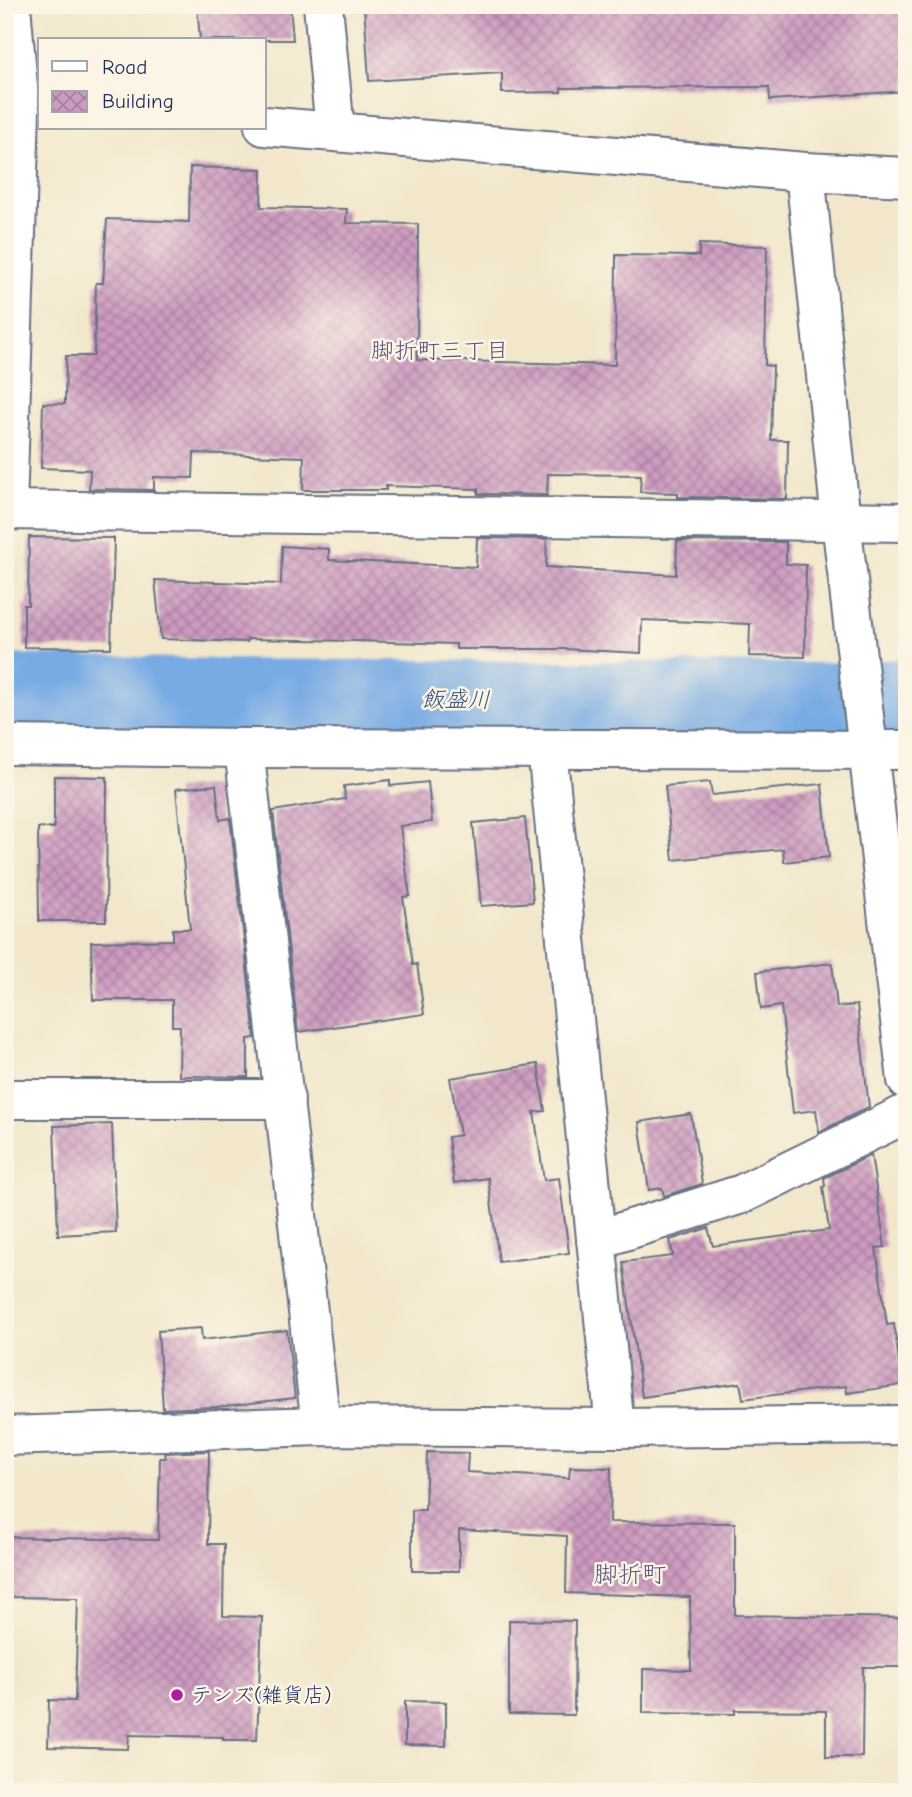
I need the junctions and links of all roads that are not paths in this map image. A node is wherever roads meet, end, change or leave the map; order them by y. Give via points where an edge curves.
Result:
1 (11, 5) edge
2 (323, 5) edge
3 (22, 110) edge
4 (266, 126) edge
5 (335, 131) junction
6 (805, 172) junction
7 (907, 177) edge
8 (6, 510) edge
9 (841, 521) junction
10 (907, 522) edge
11 (5, 745) edge
12 (244, 748) junction
13 (547, 748) junction
14 (888, 750) edge
15 (907, 1080) edge
16 (5, 1099) edge
17 (285, 1099) junction
18 (907, 1113) edge
19 (596, 1240) junction
20 (321, 1426) junction
21 (907, 1426) edge
22 (615, 1428) junction
23 (5, 1436) edge

1 - 3 street
2 - 5 street
3 - 8 street
4 - 5 street
5 - 6 street
6 - 7 street
6 - 9 street
8 - 9 street
9 - 10 street
9 - 14 street
11 - 12 street
12 - 13 street
12 - 17 street
13 - 14 street
13 - 19 street
14 - 15 street
16 - 17 street
17 - 20 street
18 - 19 street via 742,1194
19 - 22 street
20 - 22 street
20 - 23 street
21 - 22 street

